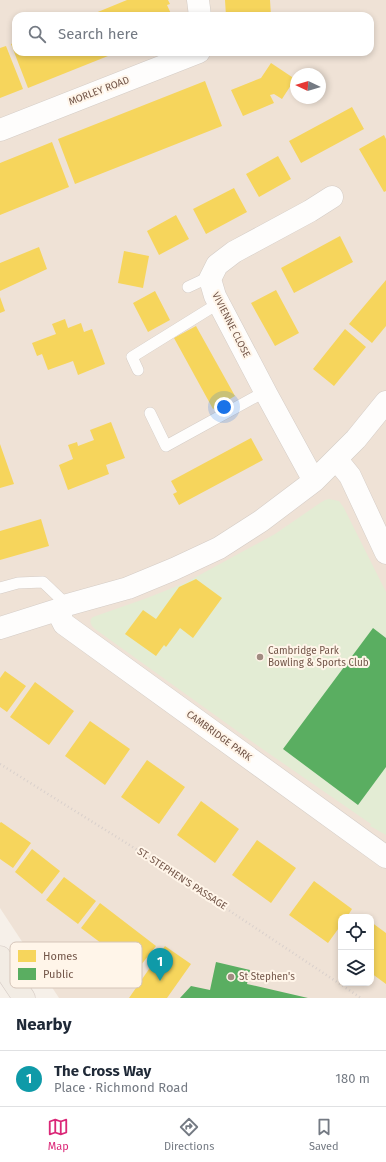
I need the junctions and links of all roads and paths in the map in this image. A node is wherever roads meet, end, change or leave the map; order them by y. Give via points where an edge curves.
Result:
1 (198, 0) edge
2 (200, 12) edge
3 (189, 56) edge
4 (0, 130) edge
5 (332, 196) dead end
6 (210, 279) junction
7 (188, 287) dead end
8 (219, 303) junction
9 (138, 370) dead end
10 (266, 391) junction
11 (386, 402) edge
12 (150, 413) dead end
13 (336, 460) junction
14 (314, 481) junction
15 (386, 553) edge
16 (0, 588) edge
17 (62, 608) junction
18 (0, 628) edge
19 (0, 764) edge
20 (386, 857) edge
21 (0, 958) edge
22 (10, 977) edge
23 (17, 988) edge
24 (24, 998) edge
25 (361, 998) edge

1 - 2 street
3 - 4 street, MORLEY ROAD
5 - 6 street, VIVIENNE CLOSE via 234,252 217,265
6 - 7 lane
6 - 8 street, VIVIENNE CLOSE
8 - 9 lane via 132,357
8 - 10 street, VIVIENNE CLOSE
10 - 12 lane via 166,446
10 - 14 street, VIVIENNE CLOSE
11 - 13 street
13 - 14 street
13 - 15 street via 350,476
14 - 17 street via 261,521 219,548 128,588
16 - 17 lane via 18,583 43,582
17 - 18 street
17 - 20 street, CAMBRIDGE PARK via 64,624
19 - 25 path, ST. STEPHEN'S PASSAGE via 147,856
21 - 22 main road
23 - 24 main road

